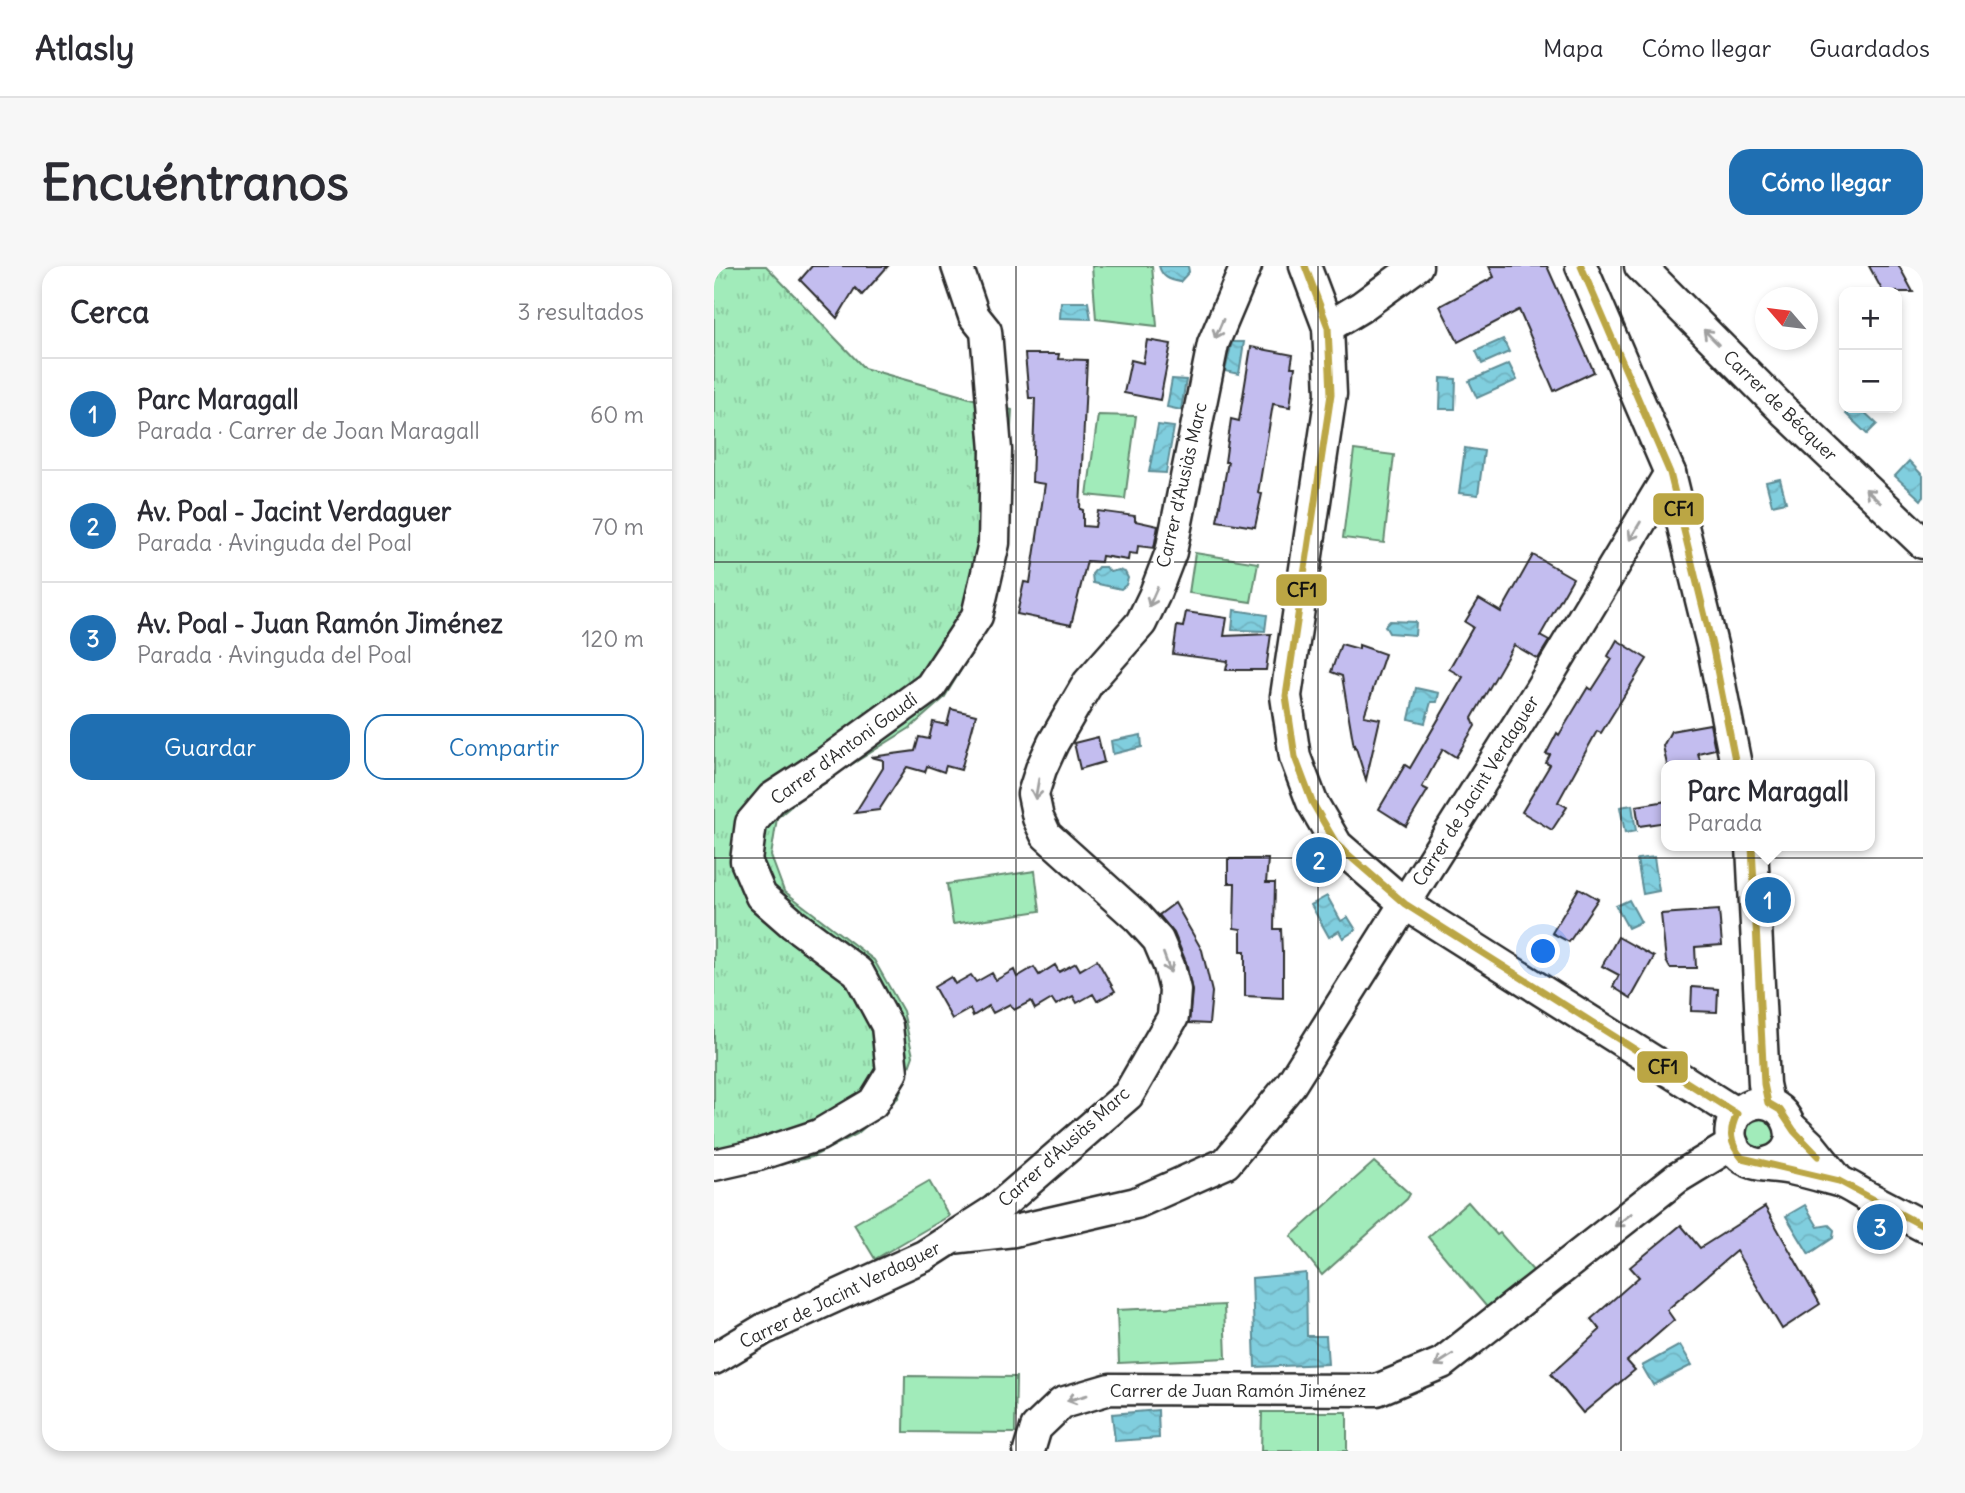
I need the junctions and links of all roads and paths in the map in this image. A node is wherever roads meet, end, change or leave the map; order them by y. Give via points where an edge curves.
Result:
1 (957, 266) edge
2 (1245, 266) edge
3 (1304, 266) edge
4 (1417, 266) edge
5 (1581, 266) edge
6 (1640, 266) edge
7 (1328, 327) junction
8 (1670, 472) junction
9 (1923, 543) edge
10 (1734, 760) edge
11 (1752, 851) edge
12 (1405, 904) junction
13 (1768, 1103) junction
14 (1737, 1114) junction
15 (1791, 1127) junction
16 (1732, 1144) junction
17 (1763, 1164) junction
18 (714, 1165) edge
19 (1839, 1181) junction
20 (1923, 1226) edge
21 (952, 1238) junction
22 (714, 1359) edge
23 (1029, 1451) edge

1 - 18 street, Carrer d'Antoni Gaudí via 974,316 986,331 996,450 994,543 977,616 930,687 772,798 751,823 746,861 761,896 858,972 887,1026 892,1072 873,1103 819,1135
2 -> 21 street, Carrer d'Ausiàs Marc via 1213,344 1171,552 1154,596 1141,623 1088,683 1053,743 1033,794 1046,835 1158,940 1175,990 1173,1017 1128,1094 994,1210
3 - 7 street
4 - 7 street
5 - 8 street
9 -> 6 street, Carrer de Bécquer
7 - 12 street via 1331,394 1286,696 1295,757 1312,802 1337,845
8 - 10 street via 1713,649
8 -> 12 street, Carrer de Jacint Verdaguer
11 - 13 street
12 - 14 street
12 - 21 street, Carrer de Jacint Verdaguer via 1291,1084 1226,1163 1136,1203 1014,1231
13 - 14 street via 1745,1106
13 - 15 street via 1787,1116
14 - 16 street via 1730,1129
15 - 17 street via 1789,1144 1779,1158
15 - 19 street
16 - 17 street via 1742,1158
16 -> 23 street, Carrer de Juan Ramón Jiménez via 1677,1178 1442,1363 1377,1390 1110,1389 1062,1403 1036,1428
17 - 19 street
19 - 20 street
21 - 22 street, Carrer de Jacint Verdaguer via 925,1256 764,1329

